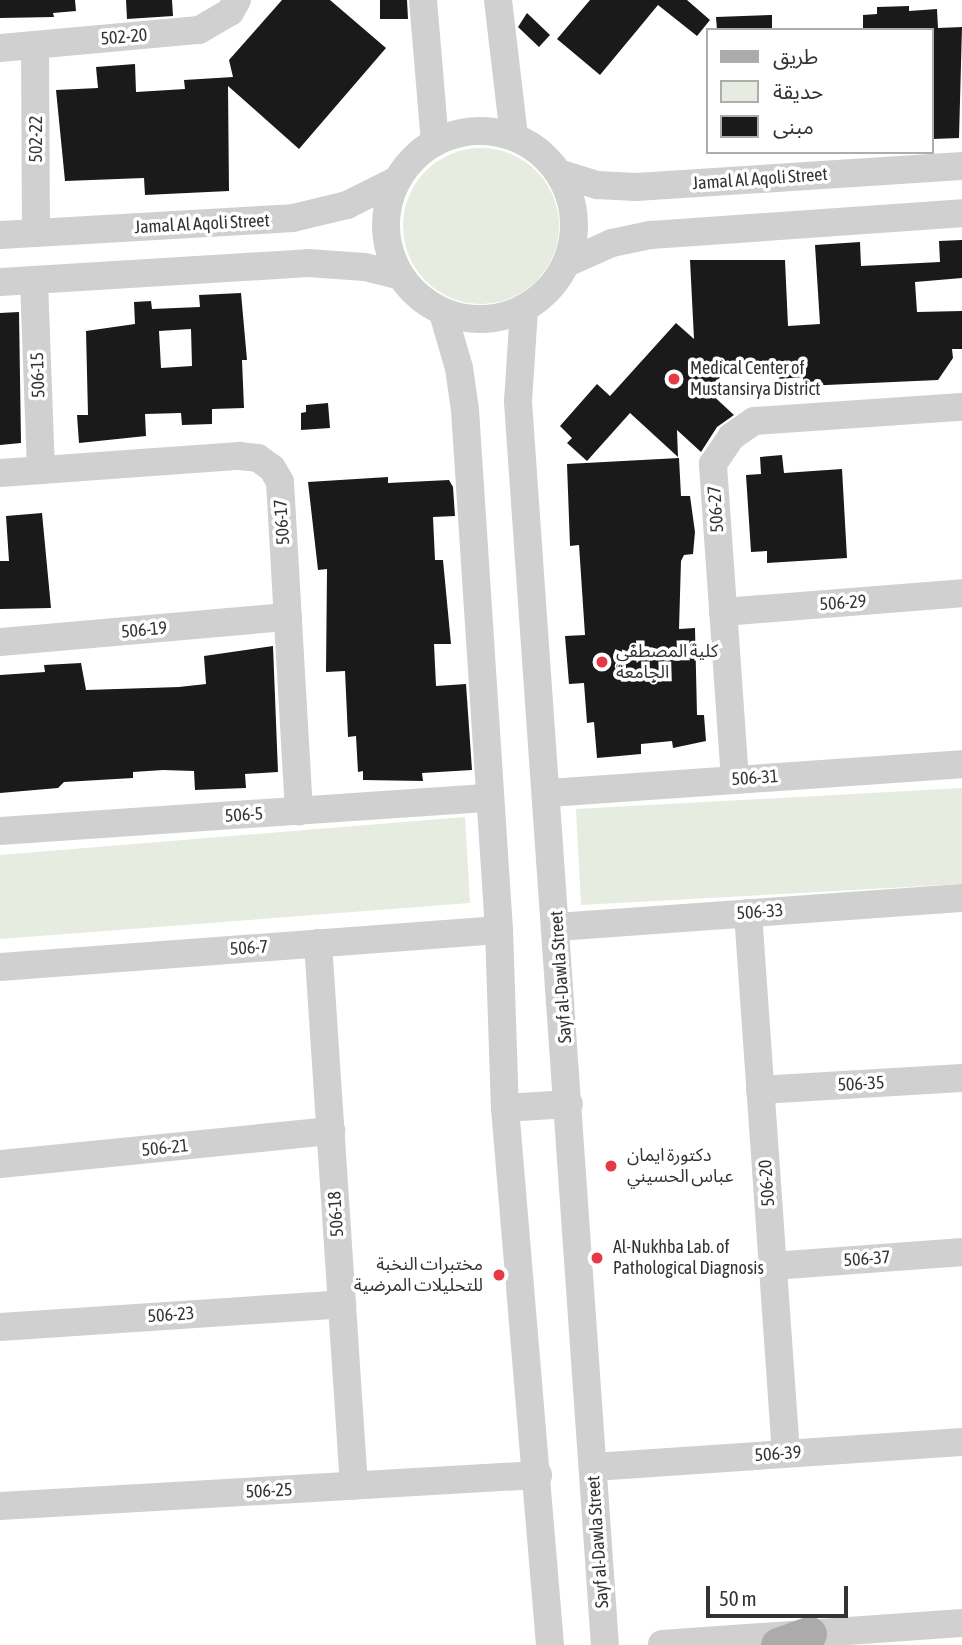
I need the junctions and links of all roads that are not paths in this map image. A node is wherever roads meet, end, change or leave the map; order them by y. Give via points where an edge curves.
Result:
1 (237, 0) edge
2 (423, 0) edge
3 (498, 0) edge
4 (35, 46) junction
5 (0, 48) edge
6 (514, 136) junction
7 (435, 142) junction
8 (962, 166) edge
9 (561, 174) junction
10 (397, 180) junction
11 (962, 213) edge
12 (36, 233) junction
13 (0, 236) edge
14 (567, 263) junction
15 (400, 276) junction
16 (34, 280) junction
17 (0, 282) edge
18 (524, 309) junction
19 (443, 313) junction
20 (962, 407) edge
21 (41, 470) junction
22 (0, 473) edge
23 (962, 593) edge
24 (723, 612) junction
25 (288, 617) junction
26 (0, 642) edge
27 (962, 764) edge
28 (735, 780) junction
29 (549, 793) junction
30 (489, 798) junction
31 (299, 811) junction
32 (0, 831) edge
33 (962, 898) edge
34 (748, 913) junction
35 (557, 927) junction
36 (499, 930) junction
37 (318, 943) junction
38 (0, 967) edge
39 (962, 1079) edge
40 (760, 1090) junction
41 (569, 1104) junction
42 (505, 1108) junction
43 (331, 1132) junction
44 (0, 1164) edge
45 (962, 1252) edge
46 (773, 1266) junction
47 (342, 1304) junction
48 (0, 1327) edge
49 (962, 1442) edge
50 (786, 1454) junction
51 (594, 1467) junction
52 (538, 1475) junction
53 (354, 1486) junction
54 (0, 1506) edge
55 (962, 1623) edge
56 (794, 1639) edge
57 (662, 1644) edge
58 (550, 1645) edge
59 (605, 1645) edge

1 - 4 street, 502-20 via 230,12 199,30
2 - 7 street
3 - 6 street
4 - 5 street, 502-20
4 - 12 street, 502-22
6 - 7 street via 474,131
6 - 9 street via 548,158
7 - 10 street via 413,158
8 - 9 street, Jamal Al Aqoli Street via 635,187 597,185
9 - 14 street via 575,218
10 - 12 street, Jamal Al Aqoli Street via 347,205 293,218
10 - 15 street via 385,229 389,254
11 - 14 street via 651,235 612,243
12 - 13 street, Jamal Al Aqoli Street
14 - 18 street via 550,289
15 - 16 street via 365,267 308,263
15 - 19 street via 419,298
16 - 17 street
16 - 21 street, 506-15
18 - 19 street via 498,318 470,319
18 - 29 street, Sayf al-Dawla Street via 518,402
19 - 30 street via 465,410
20 - 24 street, 506-27 via 754,421 731,437 713,464
21 - 22 street, 506-17
21 - 25 street, 506-17 via 258,458 272,468 279,482
23 - 24 street, 506-29
24 - 28 street, 506-27
25 - 26 street, 506-19
25 - 31 street, 506-17
27 - 28 street, 506-31
28 - 29 street, 506-31
29 - 35 street, Sayf al-Dawla Street
30 - 31 street, 506-5
30 - 36 street
31 - 32 street, 506-5
33 - 34 street, 506-33
34 - 35 street, 506-33
34 - 40 street, 506-20
35 - 41 street, Sayf al-Dawla Street
36 - 37 street, 506-7
36 - 42 street
37 - 38 street, 506-7
37 - 43 street, 506-18
39 - 40 street, 506-35
40 - 46 street, 506-20
41 - 42 street
41 - 51 street, Sayf al-Dawla Street
42 - 52 street
43 - 44 street, 506-21
43 - 47 street, 506-18
45 - 46 street, 506-37
46 - 50 street, 506-20
47 - 48 street, 506-23
47 - 53 street, 506-18
49 - 50 street, 506-39
50 - 51 street, 506-39
51 - 59 street, Sayf al-Dawla Street
52 - 53 street, 506-25
52 - 58 street
53 - 54 street, 506-25
55 - 56 street
56 - 57 street

